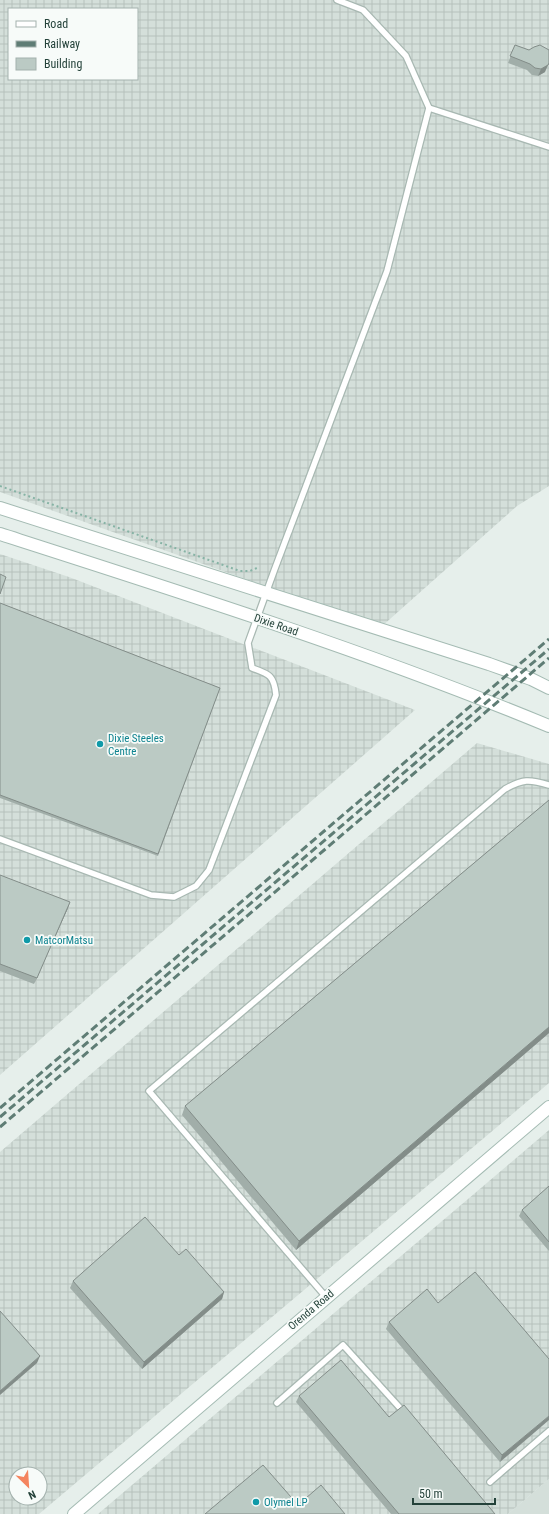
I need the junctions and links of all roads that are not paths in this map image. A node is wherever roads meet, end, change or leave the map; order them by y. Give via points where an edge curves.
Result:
1 (337, 0) edge
2 (429, 108) junction
3 (549, 147) edge
4 (0, 508) edge
5 (0, 534) edge
6 (267, 594) junction
7 (257, 618) junction
8 (549, 688) edge
9 (549, 726) edge
10 (549, 785) edge
11 (0, 839) edge
12 (549, 1107) edge
13 (326, 1297) junction
14 (277, 1403) dead end
15 (400, 1408) edge
16 (549, 1431) edge
17 (490, 1482) dead end
18 (74, 1514) edge

1 - 2 lane via 363,10 406,56
2 - 3 lane
2 - 6 lane via 388,270
4 - 6 main road
5 - 7 main road, Dixie Road
6 - 7 lane
6 - 8 main road via 489,664
7 - 9 main road, Dixie Road
7 - 11 lane via 248,643 252,668 268,674 275,685 276,695 209,870 196,886 174,897 151,895
10 - 13 lane via 535,781 519,782 505,789 150,1091
12 - 13 main road, Orenda Road
13 - 18 main road, Orenda Road
14 - 15 lane via 343,1345
16 - 17 lane

